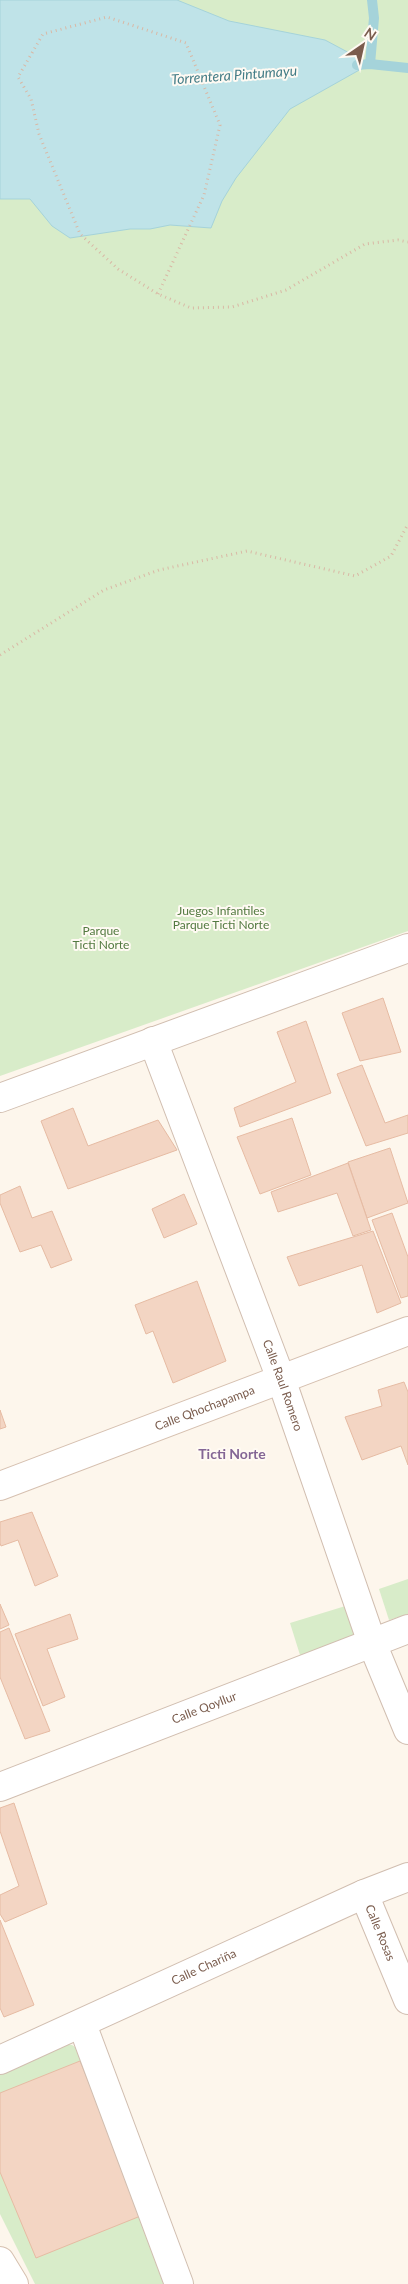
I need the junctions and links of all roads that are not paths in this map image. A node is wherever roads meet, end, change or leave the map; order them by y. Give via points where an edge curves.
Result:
1 (408, 948) edge
2 (153, 1041) junction
3 (0, 1098) edge
4 (408, 1331) edge
5 (281, 1379) junction
6 (0, 1486) edge
7 (408, 1629) edge
8 (372, 1643) junction
9 (408, 1730) edge
10 (0, 1787) edge
11 (408, 1876) edge
12 (364, 1894) junction
13 (408, 2000) edge
14 (82, 2024) junction
15 (0, 2060) edge
16 (0, 2261) edge
17 (14, 2284) edge
18 (179, 2284) edge

1 - 2 street
2 - 3 street
2 - 5 street, Calle Raul Romero
4 - 5 street, Calle Qhochapampa
5 - 6 street, Calle Qhochapampa
5 - 8 street, Calle Raul Romero
7 - 8 street, Calle Qoyllur
8 - 9 street, Calle Raul Romero
8 - 10 street, Calle Qoyllur
11 - 12 street, Calle Chariña
12 - 13 street, Calle Rosas
12 - 14 street, Calle Chariña
14 - 15 street, Calle Chariña
14 - 18 street
16 - 17 street

